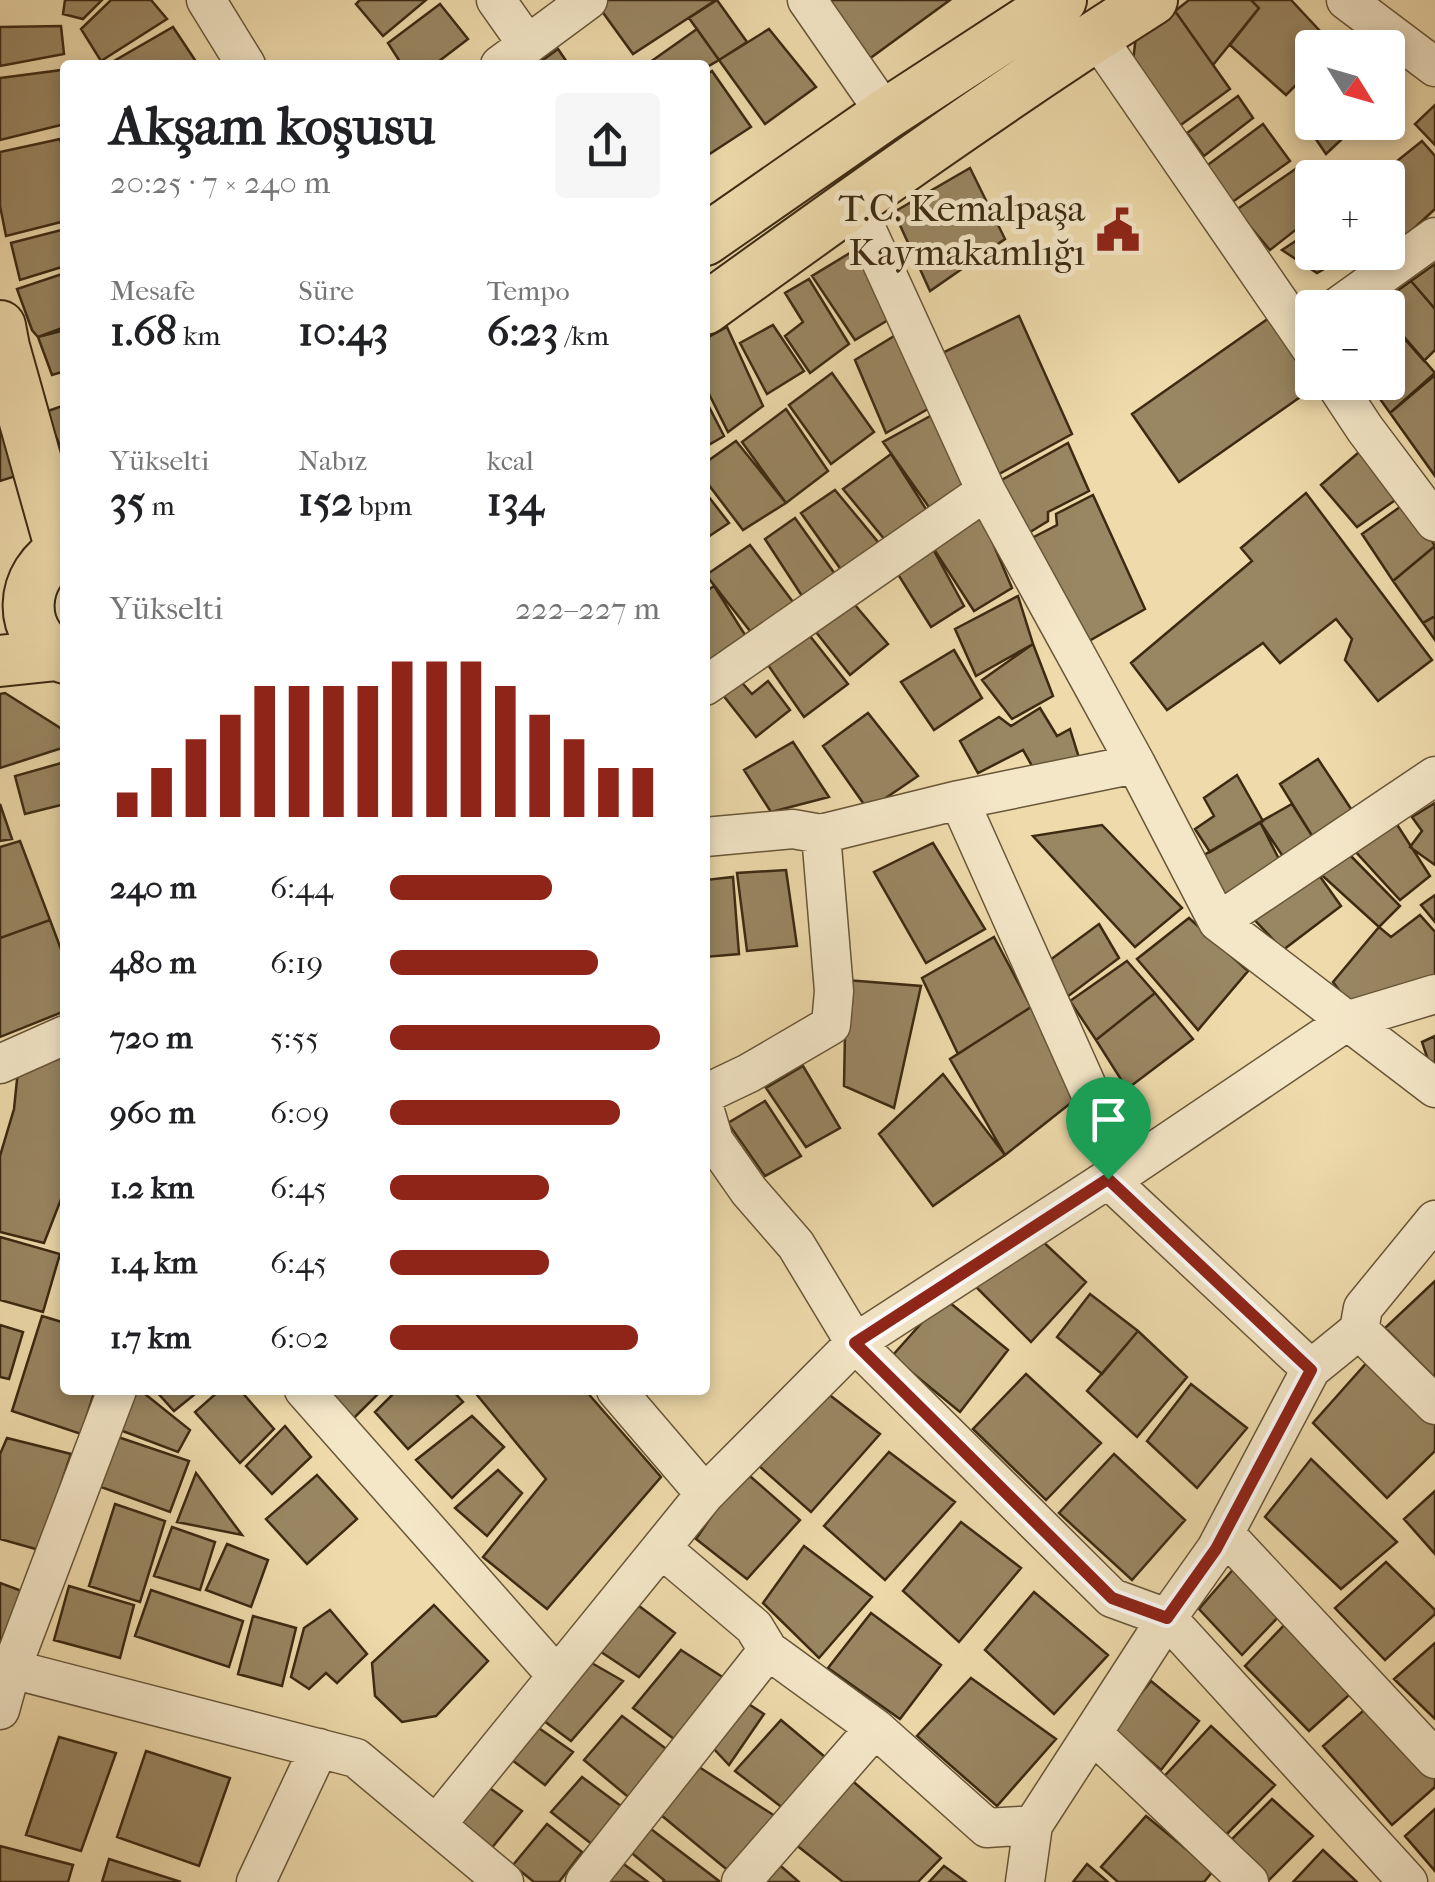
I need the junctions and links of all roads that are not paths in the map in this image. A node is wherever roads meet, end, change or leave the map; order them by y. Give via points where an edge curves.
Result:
1 (206, 0) edge
2 (496, 0) edge
3 (588, 0) edge
4 (807, 0) edge
5 (1061, 0) edge
6 (1152, 0) edge
7 (1346, 0) edge
8 (1096, 36) junction
9 (514, 54) edge
10 (243, 60) edge
11 (1435, 67) edge
12 (886, 114) junction
13 (854, 202) junction
14 (710, 237) edge
15 (1435, 237) edge
16 (1361, 290) edge
17 (710, 304) edge
18 (1295, 317) edge
19 (0, 326) edge
20 (1346, 400) edge
21 (986, 491) junction
22 (1434, 519) edge
23 (40, 569) edge
24 (60, 656) edge
25 (60, 657) edge
26 (0, 661) edge
27 (710, 683) edge
28 (1136, 764) junction
29 (1435, 776) edge
30 (959, 800) junction
31 (821, 834) junction
32 (710, 837) edge
33 (1218, 922) junction
34 (1435, 994) edge
35 (1349, 1020) junction
36 (60, 1036) edge
37 (0, 1064) edge
38 (1435, 1088) edge
39 (710, 1092) edge
40 (710, 1128) edge
41 (1116, 1175) junction
42 (1435, 1220) edge
43 (1360, 1330) junction
44 (855, 1343) junction
45 (1311, 1370) junction
46 (115, 1395) edge
47 (308, 1395) edge
48 (620, 1395) edge
49 (1435, 1405) edge
50 (705, 1494) junction
51 (1224, 1534) junction
52 (661, 1548) junction
53 (1167, 1618) junction
54 (768, 1650) junction
55 (6, 1666) edge
56 (557, 1676) junction
57 (0, 1710) edge
58 (876, 1728) junction
59 (1092, 1734) junction
60 (319, 1748) junction
61 (1435, 1759) edge
62 (436, 1825) junction
63 (1033, 1825) junction
64 (500, 1881) edge
65 (256, 1882) edge
66 (585, 1882) edge
67 (740, 1882) edge
68 (1025, 1882) edge
69 (1249, 1882) edge
70 (1408, 1882) edge

1 - 10 street
2 - 9 street
3 - 9 street
4 - 12 street
5 - 12 main road
6 - 8 main road
7 - 11 street
8 - 13 main road
8 - 18 street
12 - 14 main road
13 - 17 main road
13 - 21 street
15 - 16 street
19 - 23 main road
20 - 22 street
21 - 27 street
21 - 28 street
23 - 24 main road via 28,610 42,644
25 - 26 main road
28 - 30 street
28 - 33 street
29 - 33 street
30 - 31 street
30 - 41 street
31 - 32 street via 793,829
31 - 39 street via 831,1025
33 - 35 street
34 - 35 street
35 - 38 street
35 - 41 street
36 - 37 street
40 - 44 street via 749,1190 796,1245
41 - 44 street
41 - 45 street
42 - 43 street via 1364,1308
43 - 45 street
43 - 49 street
44 - 50 street
44 - 53 street via 1112,1598
45 - 51 street
46 - 55 street
47 - 56 street
48 - 50 street
50 - 52 street
51 - 53 street
51 - 61 street
52 - 54 street via 754,1627
52 - 56 street
53 - 59 street
53 - 70 street
54 - 58 street
54 - 66 street
55 - 57 street
55 - 60 street
56 - 62 street
58 - 63 street via 987,1828
58 - 67 street
59 - 63 street
59 - 69 street
60 - 62 street via 356,1758
60 - 65 street
62 - 64 street
63 - 68 street

